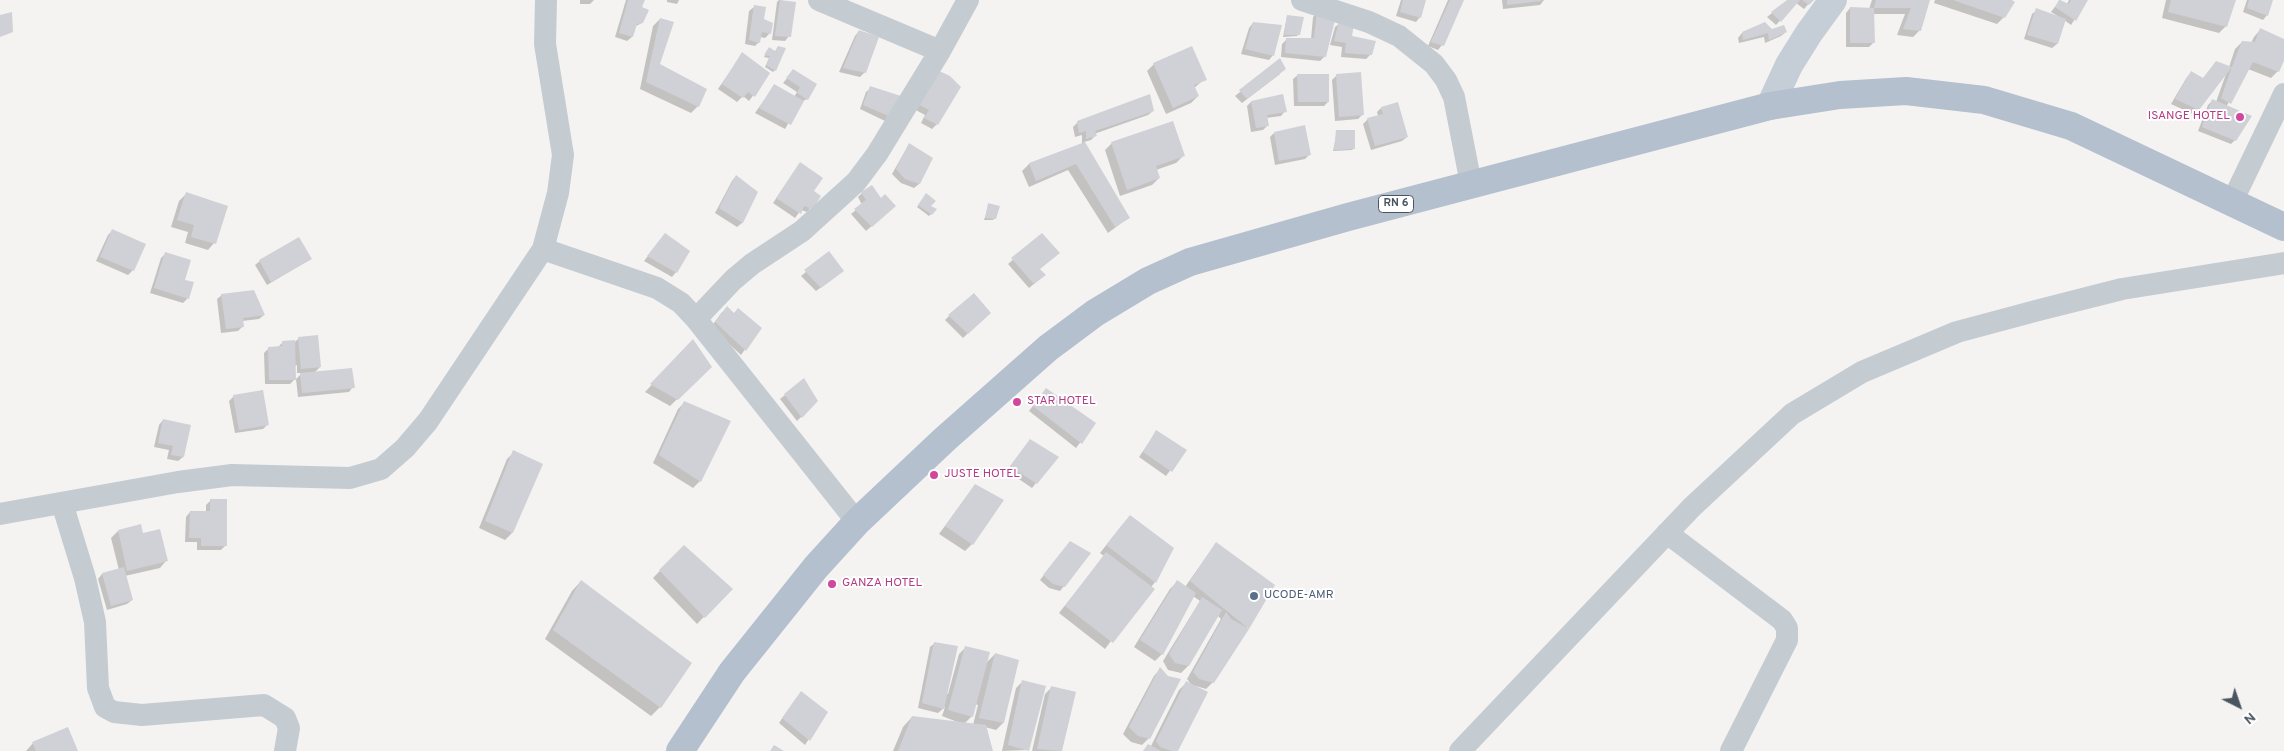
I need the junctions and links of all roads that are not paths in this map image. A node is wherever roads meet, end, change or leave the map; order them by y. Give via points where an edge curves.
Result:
1 (546, 0) edge
2 (819, 0) edge
3 (968, 0) edge
4 (1302, 0) edge
5 (1833, 0) edge
6 (940, 51) junction
7 (2284, 94) edge
8 (1770, 106) junction
9 (1471, 184) junction
10 (2232, 202) junction
11 (2284, 227) edge
12 (543, 249) junction
13 (2284, 263) edge
14 (696, 319) junction
15 (62, 503) junction
16 (0, 514) edge
17 (857, 522) junction
18 (1667, 533) junction
19 (286, 751) edge
20 (680, 751) edge
21 (1460, 751) edge
22 (1731, 751) edge

1 - 12 street via 545,44 563,155 558,193
2 - 6 street
3 - 6 street
4 - 9 street via 1369,22 1399,36 1434,64 1454,97
5 - 8 street via 1789,65
6 - 14 street via 877,154 856,182 802,231 733,280
7 - 10 street
8 - 9 main road, RN 6
8 - 10 main road, RN 6 via 1840,95 1906,92 1984,100 2071,126
9 - 17 main road, RN 6 via 1190,262 1148,281 1095,313 1048,348
10 - 11 main road, RN 6
12 - 14 street via 656,288 680,303
12 - 15 street via 428,421 405,448 380,469 350,478 232,475
13 - 18 street via 2122,288 1957,332 1862,372 1792,414
14 - 17 street
15 - 16 street
15 - 19 street via 95,622 98,688 105,707 114,712 142,715 264,705 285,718 289,728
17 - 20 main road, RN 6 via 816,567 732,672
18 - 21 street
18 - 22 street via 1782,620 1787,628 1787,640

